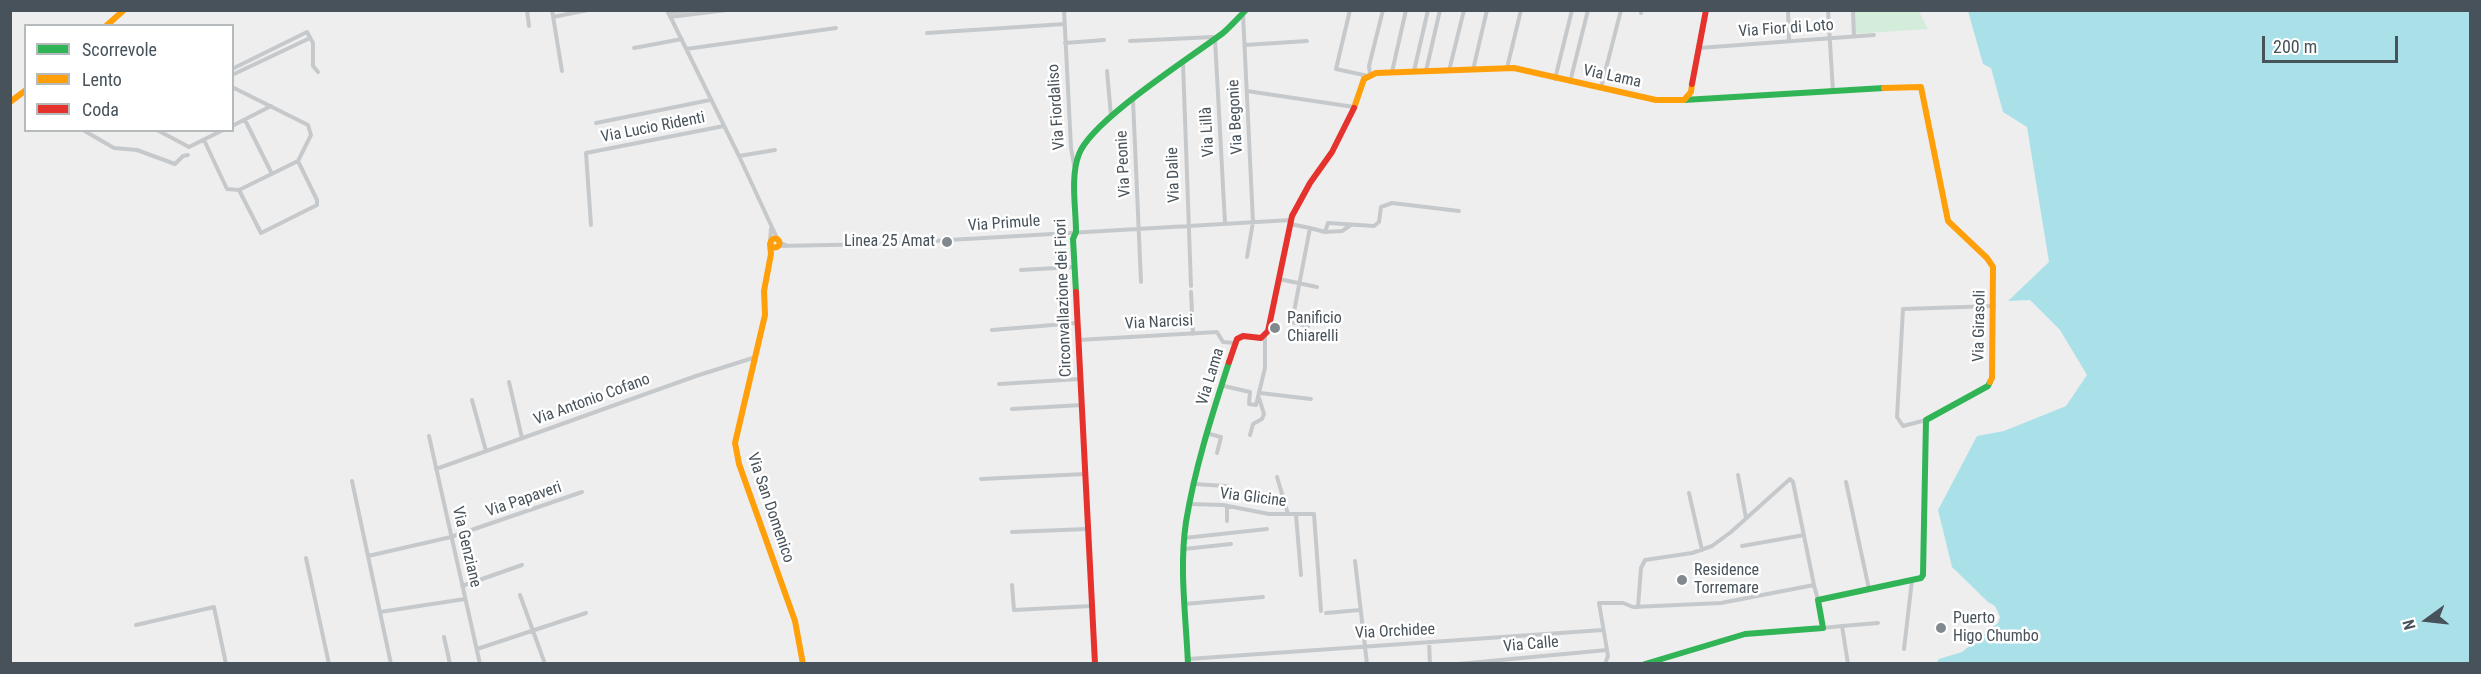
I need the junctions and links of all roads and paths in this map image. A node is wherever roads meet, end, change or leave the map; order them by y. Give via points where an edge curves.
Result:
1 (124, 10) edge
2 (527, 10) edge
3 (552, 10) edge
4 (588, 10) edge
5 (692, 10) edge
6 (727, 10) edge
7 (1064, 10) edge
8 (1350, 10) edge
9 (1383, 10) edge
10 (1406, 10) edge
11 (1428, 10) edge
12 (1440, 10) edge
13 (1464, 10) edge
14 (1487, 10) edge
15 (1521, 10) edge
16 (1572, 10) edge
17 (1588, 10) edge
18 (1621, 10) edge
19 (1706, 10) edge
20 (1788, 10) edge
21 (1828, 10) edge
22 (1853, 10) edge
23 (1244, 12) edge
24 (668, 14) edge
25 (553, 17) junction
26 (114, 19) junction
27 (108, 24) edge
28 (118, 24) edge
29 (1065, 24) junction
30 (529, 26) dead end
31 (836, 28) dead end
32 (927, 33) dead end
33 (1874, 35) dead end
34 (309, 36) junction
35 (1854, 36) junction
36 (1830, 38) junction
37 (682, 39) junction
38 (1215, 39) junction
39 (1104, 40) dead end
40 (1130, 41) dead end
41 (1307, 41) dead end
42 (1789, 41) junction
43 (1065, 43) junction
44 (1245, 45) junction
45 (634, 48) dead end
46 (1699, 48) junction
47 (686, 49) junction
48 (1182, 62) junction
49 (234, 68) edge
50 (1507, 69) junction
51 (1473, 70) junction
52 (562, 71) dead end
53 (1107, 71) dead end
54 (1449, 71) junction
55 (318, 72) dead end
56 (1392, 72) junction
57 (1426, 72) junction
58 (1413, 73) junction
59 (234, 74) edge
60 (1369, 75) junction
61 (1555, 79) junction
62 (1570, 82) junction
63 (234, 88) edge
64 (1601, 89) junction
65 (1247, 91) junction
66 (1833, 92) junction
67 (22, 97) edge
68 (1133, 99) junction
69 (710, 100) junction
70 (1684, 100) junction
71 (10, 102) edge
72 (271, 106) junction
73 (1354, 107) junction
74 (1111, 117) junction
75 (245, 120) junction
76 (596, 123) dead end
77 (234, 125) edge
78 (724, 126) junction
79 (86, 132) edge
80 (160, 132) edge
81 (219, 132) edge
82 (204, 140) junction
83 (775, 150) dead end
84 (188, 155) dead end
85 (739, 156) junction
86 (298, 161) junction
87 (1075, 170) junction
88 (272, 174) junction
89 (239, 190) junction
90 (1459, 212) dead end
91 (1253, 222) junction
92 (1290, 222) junction
93 (1225, 224) junction
94 (591, 225) dead end
95 (1189, 225) junction
96 (1351, 225) junction
97 (1139, 227) junction
98 (1310, 228) junction
99 (1325, 231) junction
100 (1076, 232) junction
101 (775, 243) junction
102 (1247, 257) dead end
103 (1074, 267) junction
104 (1021, 270) dead end
105 (1279, 279) junction
106 (1141, 282) dead end
107 (1299, 284) junction
108 (1191, 286) dead end
109 (1317, 287) dead end
110 (1191, 292) dead end
111 (1994, 306) junction
112 (1077, 323) junction
113 (1308, 326) dead end
114 (992, 330) dead end
115 (1193, 333) junction
116 (1265, 336) junction
117 (1078, 340) junction
118 (1236, 343) junction
119 (756, 357) junction
120 (1080, 379) junction
121 (509, 382) dead end
122 (999, 384) dead end
123 (1224, 386) junction
124 (1259, 395) junction
125 (1311, 399) dead end
126 (472, 400) dead end
127 (1082, 405) junction
128 (1012, 409) dead end
129 (1926, 420) junction
130 (1206, 433) junction
131 (1250, 435) dead end
132 (429, 436) dead end
133 (522, 438) junction
134 (486, 451) junction
135 (1217, 453) dead end
136 (436, 469) junction
137 (1085, 474) junction
138 (1738, 475) dead end
139 (1277, 477) dead end
140 (981, 479) dead end
141 (352, 481) dead end
142 (1846, 482) dead end
143 (1193, 484) junction
144 (1227, 486) dead end
145 (582, 492) dead end
146 (1689, 493) dead end
147 (1189, 504) junction
148 (1227, 507) junction
149 (1288, 514) junction
150 (1296, 515) junction
151 (1746, 518) junction
152 (1227, 521) dead end
153 (1088, 528) junction
154 (1267, 529) dead end
155 (1012, 532) dead end
156 (1804, 536) junction
157 (451, 537) junction
158 (1184, 538) junction
159 (1232, 544) dead end
160 (1742, 546) dead end
161 (1184, 549) junction
162 (1702, 550) junction
163 (368, 556) junction
164 (306, 558) dead end
165 (1355, 561) dead end
166 (522, 565) dead end
167 (1301, 574) dead end
168 (1912, 579) junction
169 (1012, 585) dead end
170 (1814, 585) junction
171 (462, 586) junction
172 (1869, 589) junction
173 (520, 595) dead end
174 (1263, 597) dead end
175 (465, 599) junction
176 (1818, 600) junction
177 (1185, 604) junction
178 (1092, 606) junction
179 (1638, 607) junction
180 (1360, 610) junction
181 (1321, 611) dead end
182 (380, 612) junction
183 (586, 613) dead end
184 (1326, 613) dead end
185 (1878, 624) dead end
186 (136, 625) dead end
187 (1842, 626) junction
188 (1823, 628) junction
189 (534, 630) junction
190 (1603, 630) junction
191 (444, 637) dead end
192 (1429, 642) junction
193 (1365, 645) junction
194 (477, 649) junction
195 (1904, 649) dead end
196 (1606, 650) junction
197 (1188, 661) edge
198 (226, 663) edge
199 (329, 663) edge
200 (391, 663) edge
201 (450, 663) edge
202 (480, 663) edge
203 (545, 663) edge
204 (803, 663) edge
205 (1095, 663) edge
206 (1367, 663) edge
207 (1430, 663) edge
208 (1458, 663) edge
209 (1605, 663) edge
210 (1645, 663) edge
211 (1848, 663) edge

1 - 26 street
2 - 30 street
3 - 25 street
4 - 25 street
5 - 24 street
6 - 24 street
7 - 29 street, Via Fiordaliso
8 - 60 street via 1336,69
9 - 60 street
10 - 56 street
11 - 58 street
12 - 57 street
13 - 54 street
14 - 51 street
15 - 50 street
16 - 61 street
17 - 62 street
18 - 64 street
19 - 46 street
20 - 42 street
21 - 36 street
22 - 35 street
23 - 38 street, Circonvallazione dei Fiori
23 - 44 street, Via Begonie
24 - 37 street
25 - 52 street
26 - 27 street
26 - 28 street
29 - 32 street
29 - 43 street, Via Fiordaliso
31 - 47 street
33 - 35 street, Via Fior di Loto
34 - 49 street via 307,32
34 - 55 street via 313,43 313,66
34 - 59 street
35 - 36 street, Via Fior di Loto
36 - 42 street, Via Fior di Loto
36 - 66 street
37 - 45 street
37 - 47 street
38 - 40 street
38 - 48 street, Circonvallazione dei Fiori
38 - 93 street, Via Lillà
39 - 43 street, Via Fiordaliso
41 - 44 street
42 - 46 street, Via Fior di Loto
43 - 87 street, Via Fiordaliso
44 - 65 street, Via Begonie
46 - 70 street via 1691,92
47 - 69 street
48 - 68 street, Circonvallazione dei Fiori
48 - 95 street, Via Dalie
50 - 51 street, Via Lama
50 - 61 street, Via Lama
51 - 54 street, Via Lama
53 - 74 street
54 - 57 street, Via Lama
56 - 58 street, Via Lama
56 - 60 street, Via Lama
57 - 58 street, Via Lama
60 - 73 street
61 - 62 street, Via Lama
62 - 64 street, Via Lama
63 - 72 street
64 - 70 street, Via Lama via 1656,100
65 - 73 street
65 - 91 street, Via Begonie
66 - 70 street, Via Girasoli
66 - 111 street, Via Girasoli via 1921,87 1948,221 1993,267
67 - 71 street
68 - 74 street, Circonvallazione dei Fiori
68 - 97 street, Via Peonie
69 - 76 street
69 - 78 street
72 - 75 street
72 - 86 street via 308,125 311,135
73 - 92 street
74 - 87 street, Circonvallazione dei Fiori via 1084,145
75 - 77 street
75 - 88 street
78 - 85 street
78 - 94 street, Via Lucio Ridenti via 586,153
79 - 84 street via 114,148 137,150 175,164
80 - 82 street via 189,147
81 - 82 street
82 - 89 street via 227,189
83 - 85 street
85 - 101 street via 772,225
86 - 88 street
86 - 89 street via 317,205 261,233
87 - 100 street, Circonvallazione dei Fiori
88 - 89 street
90 - 96 street via 1392,203 1381,207 1379,222 1374,226
91 - 92 street, Via Primule
91 - 93 street, Via Primule
91 - 102 street, Via Begonie
92 - 98 street, Via Primule
92 - 105 street
93 - 95 street, Via Primule
95 - 97 street, Via Primule
95 - 108 street, Via Dalie
96 - 99 street via 1342,231
96 - 99 street via 1328,224
97 - 100 street, Via Primule
97 - 106 street, Via Peonie
98 - 99 street, Via Primule
98 - 107 street
100 - 101 street, Via Primule via 790,248
100 - 103 street, Circonvallazione dei Fiori
101 - 119 street, Via San Domenico
103 - 104 street
103 - 112 street, Circonvallazione dei Fiori
105 - 107 street
105 - 116 street
107 - 109 street
107 - 113 street via 1292,322
110 - 115 street
111 - 129 street, Via Girasoli via 1991,383
111 - 129 street via 1903,309 1897,417 1904,426
112 - 114 street
112 - 117 street, Circonvallazione dei Fiori
115 - 117 street, Via Narcisi
115 - 118 street, Via Narcisi via 1217,332 1223,342
116 - 118 street, Via Lama via 1243,336
116 - 124 street
117 - 120 street, Circonvallazione dei Fiori
118 - 123 street, Via Lama
119 - 133 street, Via Antonio Cofano
119 - 204 street, Via San Domenico via 735,443 795,621
120 - 122 street
120 - 127 street, Circonvallazione dei Fiori
121 - 133 street
123 - 124 street via 1250,392 1249,404 1256,405
123 - 130 street, Via Lama
124 - 125 street
124 - 131 street via 1264,414 1253,424
126 - 134 street
127 - 128 street
127 - 137 street, Circonvallazione dei Fiori
129 - 168 street via 1923,575
130 - 135 street via 1221,437
130 - 143 street, Via Lama
132 - 136 street, Via Genziane
133 - 134 street, Via Antonio Cofano
134 - 136 street, Via Antonio Cofano
136 - 157 street, Via Genziane
137 - 140 street
137 - 153 street, Circonvallazione dei Fiori
138 - 151 street
139 - 149 street
141 - 163 street
142 - 172 street
143 - 144 street
143 - 147 street, Via Lama
145 - 157 street, Via Papaveri
146 - 162 street
147 - 148 street, Via Glicine
147 - 158 street, Via Lama
148 - 149 street, Via Glicine
148 - 152 street
149 - 150 street, Via Glicine
150 - 167 street
150 - 181 street, Via Glicine via 1314,514
151 - 156 street via 1790,479
151 - 162 street via 1724,538
153 - 155 street
153 - 178 street, Circonvallazione dei Fiori
154 - 158 street
156 - 160 street
156 - 170 street
157 - 163 street, Via Papaveri
157 - 171 street, Via Genziane
158 - 161 street, Via Lama
159 - 161 street
161 - 177 street, Via Lama
162 - 179 street via 1645,560
163 - 182 street
164 - 199 street
165 - 180 street
166 - 171 street
168 - 172 street
168 - 195 street
169 - 178 street via 1014,610
170 - 176 street
170 - 179 street via 1721,603
171 - 175 street, Via Genziane
172 - 176 street
173 - 189 street
174 - 177 street
175 - 182 street
175 - 194 street, Via Genziane
176 - 188 street
177 - 197 street, Via Lama
178 - 205 street, Circonvallazione dei Fiori
179 - 190 street via 1599,603
180 - 184 street
180 - 193 street
182 - 200 street
183 - 189 street
185 - 187 street
186 - 198 street via 214,607
187 - 188 street
187 - 211 street
188 - 210 street via 1745,634
189 - 194 street
189 - 203 street
190 - 192 street, Via Orchidee
190 - 196 street
191 - 201 street
192 - 193 street, Via Orchidee
192 - 207 street
193 - 197 street, Via Orchidee
193 - 206 street
194 - 202 street, Via Genziane
196 - 208 street, Via Calle
196 - 209 street

